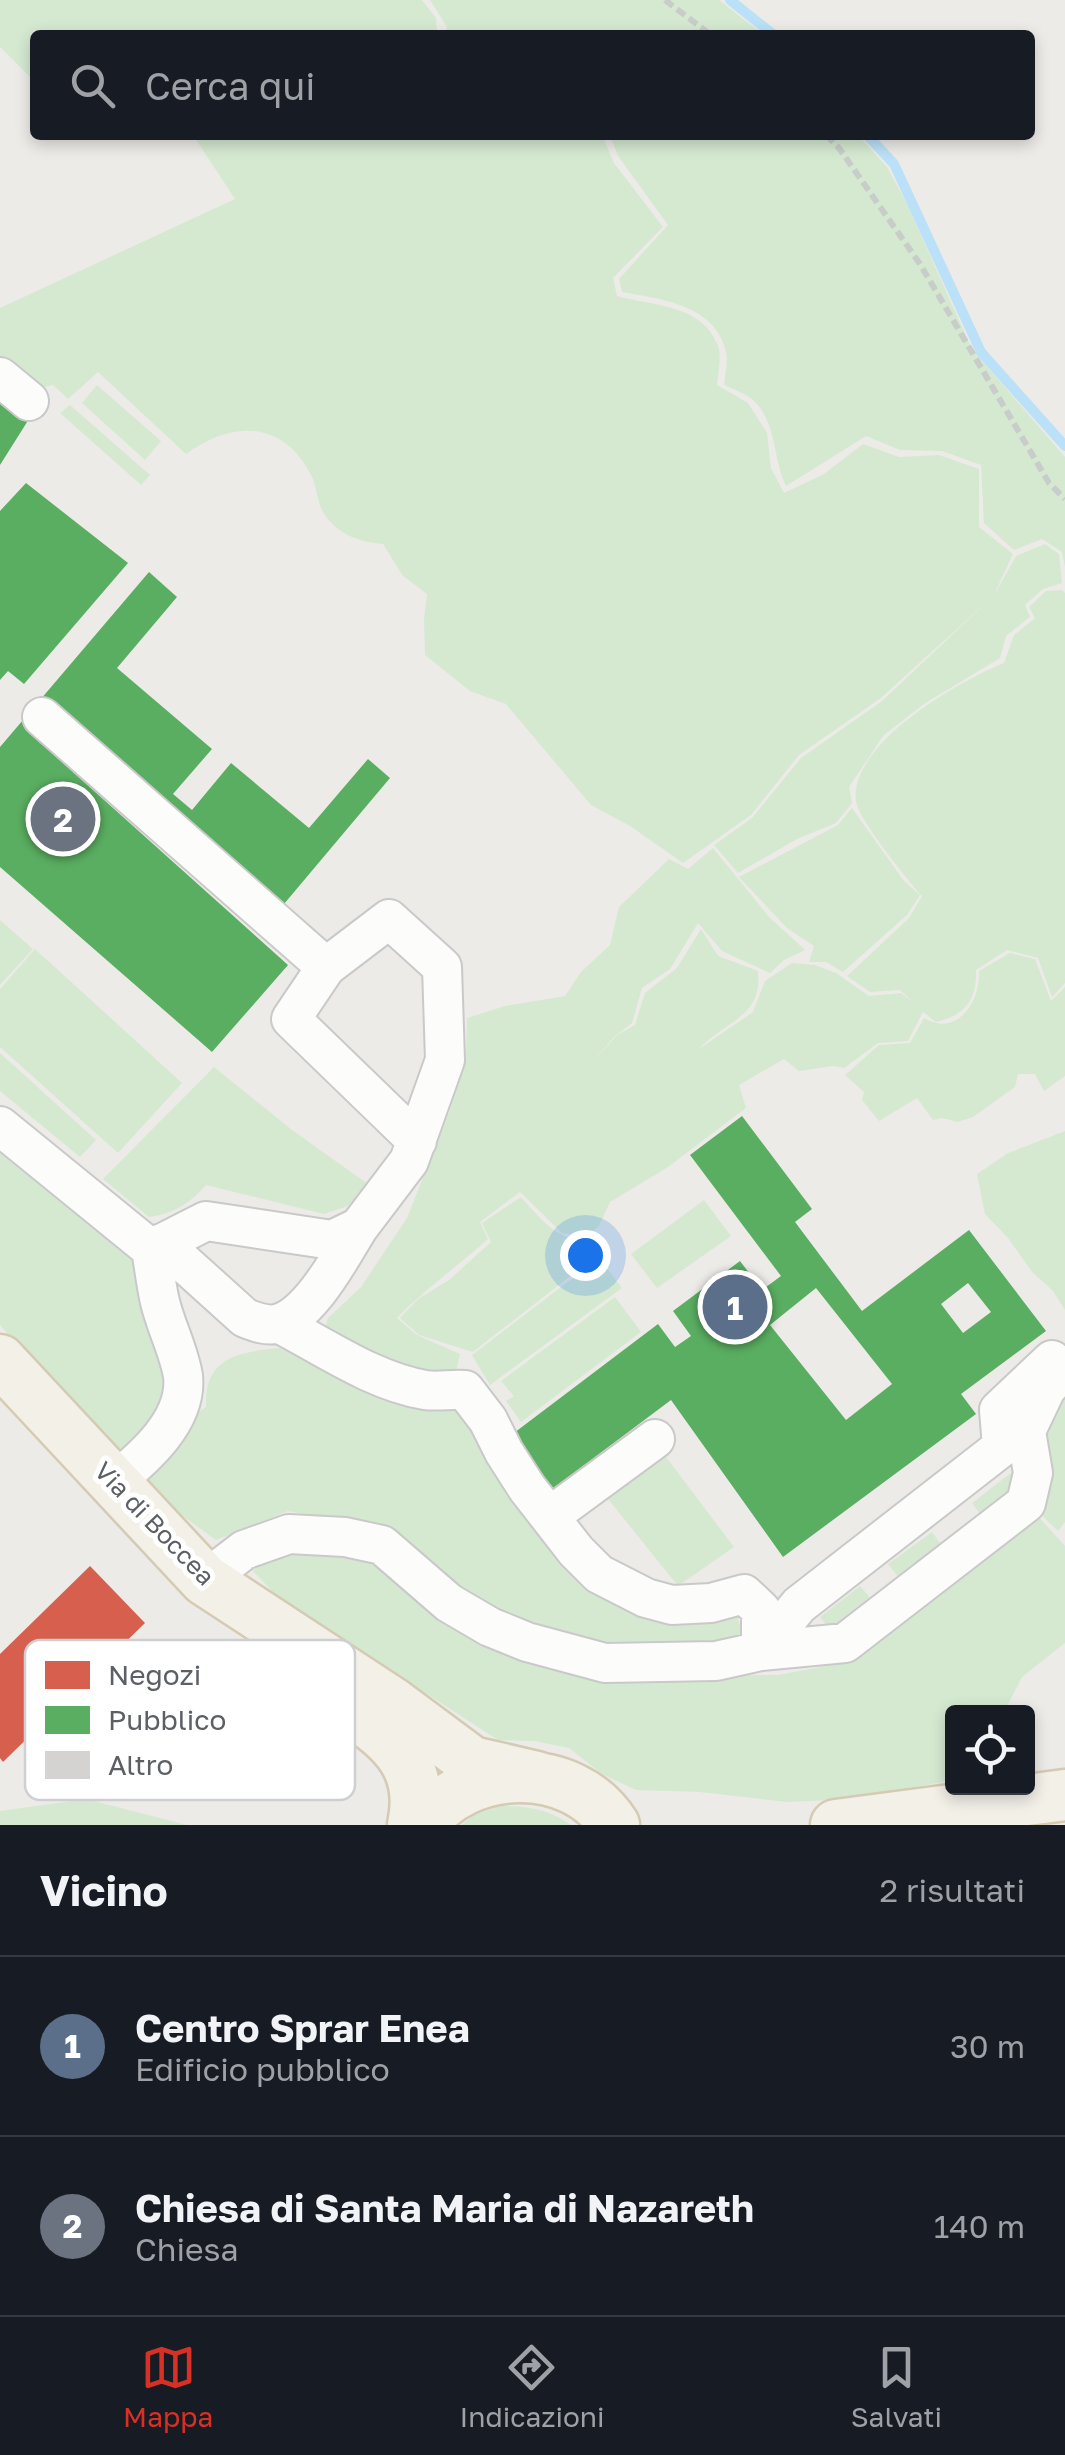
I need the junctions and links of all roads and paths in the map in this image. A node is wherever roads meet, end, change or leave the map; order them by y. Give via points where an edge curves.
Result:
1 (664, 0) edge
2 (704, 30) edge
3 (831, 140) edge
4 (0, 377) edge
5 (29, 400) dead end
6 (1065, 499) edge
7 (42, 717) dead end
8 (326, 967) junction
9 (0, 1126) edge
10 (416, 1141) junction
11 (359, 1227) junction
12 (157, 1246) junction
13 (280, 1324) junction
14 (1065, 1353) edge
15 (0, 1360) edge
16 (1065, 1368) edge
17 (0, 1398) edge
18 (654, 1439) dead end
19 (114, 1482) junction
20 (550, 1516) junction
21 (206, 1580) junction
22 (238, 1640) edge
23 (297, 1640) edge
24 (761, 1651) junction
25 (355, 1678) edge
26 (355, 1714) edge
27 (537, 1777) junction
28 (1065, 1795) edge
29 (622, 1823) edge
30 (414, 1825) edge
31 (422, 1825) edge
32 (836, 1825) edge

1 - 2 path
3 - 6 path via 920,264 1049,483
4 - 5 street
7 - 8 street
8 - 10 street via 291,1020
8 - 10 street via 389,919 442,967 445,1060
9 - 12 street
10 - 11 street via 409,1161
11 - 12 street via 332,1240 206,1221
11 - 13 street via 325,1284
12 - 13 street via 245,1318
12 - 19 street via 160,1302 182,1397 146,1457
13 - 20 street via 366,1370 428,1390 465,1390
14 - 24 street via 998,1410 1002,1447 799,1605
15 - 19 main road, Via di Boccea
16 - 24 street via 1046,1389 1026,1431 1033,1474 1026,1503 845,1643
17 - 22 main road, Via di Boccea via 146,1566
18 - 20 street
19 - 21 main road, Via di Boccea
20 - 24 street via 599,1574 646,1598 672,1605 744,1594 762,1610
21 - 23 main road, Via di Boccea
21 - 24 street via 244,1550 289,1534 344,1536 382,1545 450,1603 490,1627 604,1664 716,1661
25 - 27 main road, Via di Boccea via 472,1762
26 - 30 main road, Via di Boccea via 404,1757 418,1798
27 - 29 main road, Via di Boccea via 577,1792
27 - 31 main road via 499,1777 462,1790
28 - 32 main road

